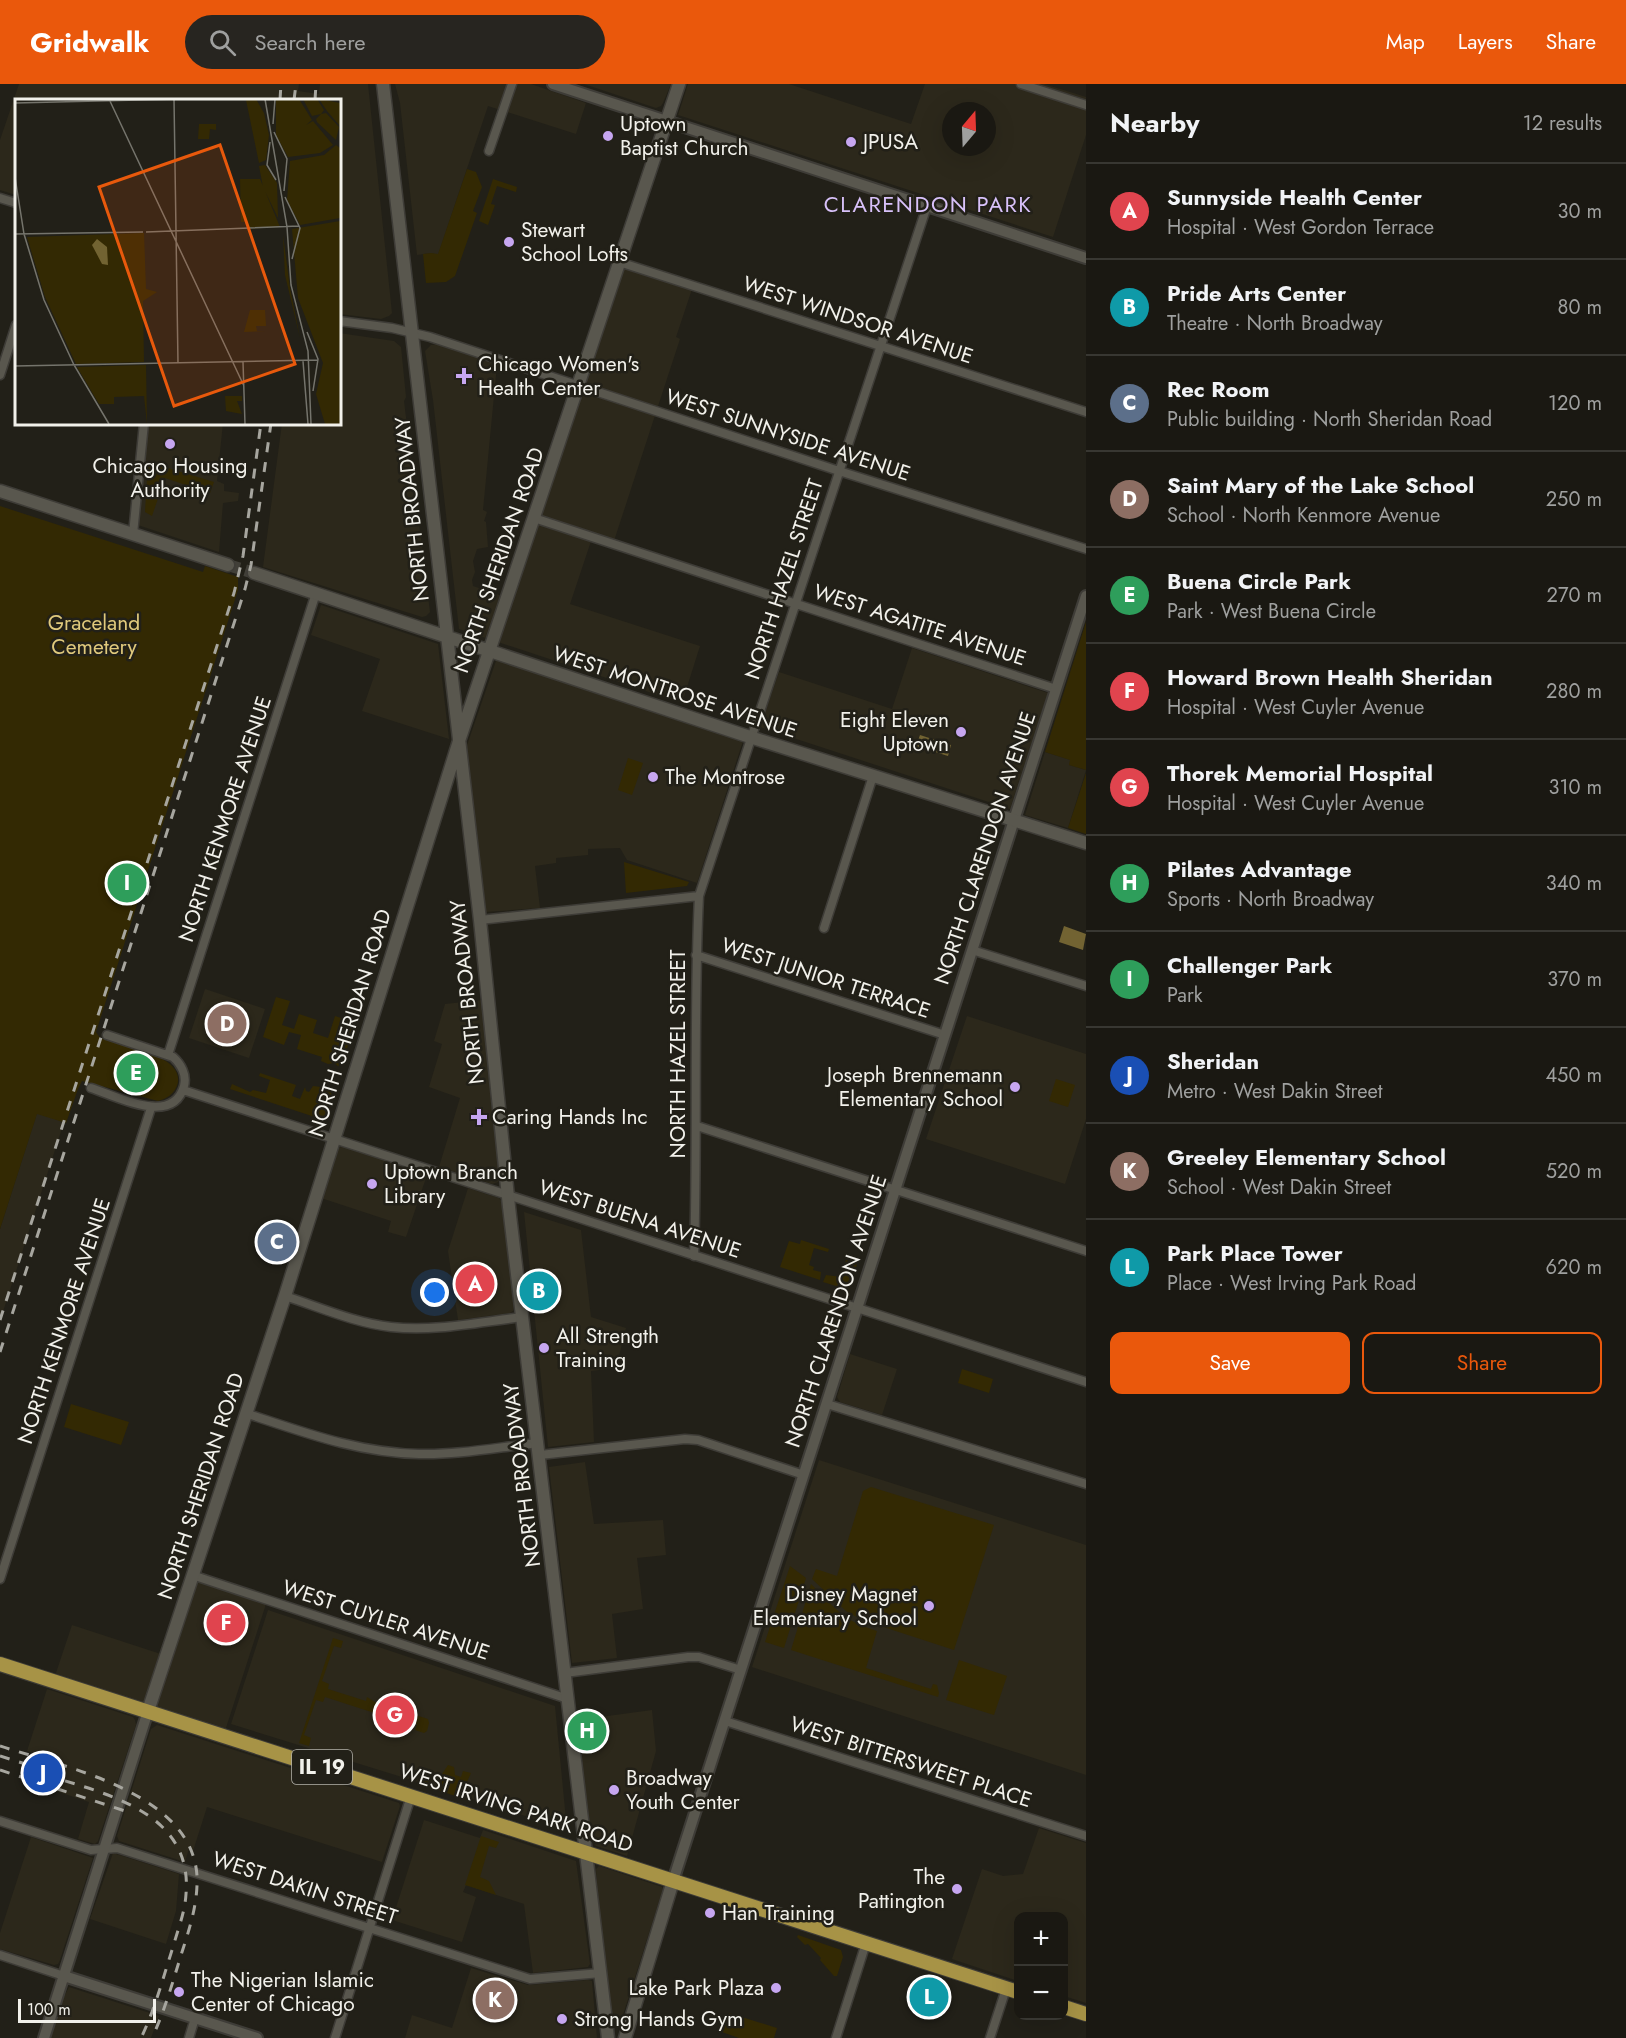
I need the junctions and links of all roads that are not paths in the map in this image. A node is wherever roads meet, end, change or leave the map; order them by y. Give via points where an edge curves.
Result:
1 (383, 84) edge
2 (512, 84) edge
3 (553, 84) edge
4 (679, 84) edge
5 (1021, 84) edge
6 (1086, 105) edge
7 (666, 121) junction
8 (489, 151) dead end
9 (0, 198) edge
10 (15, 203) edge
11 (927, 206) junction
12 (1086, 258) edge
13 (619, 262) junction
14 (340, 321) edge
15 (15, 328) edge
16 (411, 332) junction
17 (880, 347) junction
18 (0, 375) edge
19 (578, 386) junction
20 (1086, 412) edge
21 (144, 424) edge
22 (839, 471) junction
23 (0, 491) edge
24 (534, 518) junction
25 (133, 534) junction
26 (1086, 549) edge
27 (228, 564) tunnel mouth
28 (254, 573) tunnel mouth
29 (316, 593) junction
30 (1086, 596) edge
31 (795, 603) junction
32 (446, 637) junction
33 (489, 651) junction
34 (1056, 689) junction
35 (750, 737) junction
36 (459, 741) junction
37 (873, 777) junction
38 (1014, 821) junction
39 (1086, 843) edge
40 (699, 896) junction
41 (480, 920) junction
42 (824, 928) dead end
43 (972, 950) junction
44 (696, 955) junction
45 (1086, 986) edge
46 (107, 1035) dead end
47 (945, 1035) junction
48 (168, 1055) junction
49 (91, 1088) dead end
50 (183, 1090) junction
51 (151, 1108) junction
52 (697, 1126) junction
53 (334, 1139) junction
54 (895, 1191) junction
55 (508, 1195) junction
56 (1086, 1251) edge
57 (694, 1256) junction
58 (285, 1296) junction
59 (857, 1308) junction
60 (523, 1317) junction
61 (1086, 1382) edge
62 (826, 1404) junction
63 (245, 1413) junction
64 (539, 1449) junction
65 (804, 1475) junction
66 (1086, 1484) edge
67 (192, 1575) junction
68 (0, 1579) edge
69 (0, 1664) edge
70 (741, 1670) junction
71 (565, 1673) junction
72 (568, 1699) junction
73 (148, 1712) junction
74 (725, 1721) junction
75 (411, 1796) junction
76 (0, 1821) edge
77 (1086, 1836) edge
78 (104, 1849) junction
79 (585, 1852) junction
80 (674, 1881) junction
81 (369, 1928) junction
82 (866, 1943) junction
83 (0, 1955) edge
84 (601, 1973) junction
85 (64, 1976) junction
86 (1012, 1990) edge
87 (1068, 2008) edge
88 (1086, 2014) edge
89 (195, 2018) junction
90 (44, 2038) edge
91 (189, 2038) edge
92 (257, 2038) edge
93 (335, 2038) edge
94 (608, 2038) edge
95 (625, 2038) edge
96 (836, 2038) edge
97 (990, 2038) edge

1 - 16 main road, NORTH BROADWAY
2 - 8 street
3 - 7 street
4 - 7 main road, NORTH SHERIDAN ROAD
5 - 6 street
7 - 11 street
7 - 13 main road, NORTH SHERIDAN ROAD
9 - 10 street
11 - 12 street
11 - 17 street, NORTH HAZEL STREET
13 - 17 street, WEST WINDSOR AVENUE
13 - 19 main road, NORTH SHERIDAN ROAD
14 - 16 street, WEST SUNNYSIDE AVENUE
15 - 18 street
16 - 19 street, WEST SUNNYSIDE AVENUE
16 - 32 main road, NORTH BROADWAY
17 - 20 street, WEST WINDSOR AVENUE
17 - 22 street, NORTH HAZEL STREET
19 - 22 street, WEST SUNNYSIDE AVENUE
19 - 24 main road, NORTH SHERIDAN ROAD
21 - 25 street
22 - 26 street, WEST SUNNYSIDE AVENUE
22 - 31 street, NORTH HAZEL STREET
23 - 25 main road
24 - 31 street, WEST AGATITE AVENUE
24 - 33 main road, NORTH SHERIDAN ROAD
25 - 27 main road
28 - 29 main road, WEST MONTROSE AVENUE
29 - 32 main road, WEST MONTROSE AVENUE
29 - 48 street, NORTH KENMORE AVENUE
30 - 34 street, NORTH CLARENDON AVENUE
31 - 34 street, WEST AGATITE AVENUE
31 - 35 street, NORTH HAZEL STREET
32 - 33 main road, WEST MONTROSE AVENUE
32 - 36 main road, NORTH BROADWAY
33 - 35 main road, WEST MONTROSE AVENUE
33 - 36 main road, NORTH SHERIDAN ROAD
34 - 38 street, NORTH CLARENDON AVENUE
35 - 37 main road, WEST MONTROSE AVENUE
35 - 40 street, NORTH HAZEL STREET
36 - 41 main road, NORTH BROADWAY
36 - 53 main road, NORTH SHERIDAN ROAD
37 - 38 main road, WEST MONTROSE AVENUE
37 - 42 street
38 - 39 main road, WEST MONTROSE AVENUE
38 - 43 street, NORTH CLARENDON AVENUE
40 - 41 street
40 - 44 street, NORTH HAZEL STREET
41 - 55 main road, NORTH BROADWAY
43 - 45 street
43 - 47 street, NORTH CLARENDON AVENUE
44 - 47 street, WEST JUNIOR TERRACE
44 - 52 street, NORTH HAZEL STREET
46 - 48 street
47 - 54 street, NORTH CLARENDON AVENUE
48 - 50 street via 178,1061 183,1072
49 - 51 street
50 - 51 street via 173,1103
50 - 53 street, WEST BUENA AVENUE
51 - 68 street, NORTH KENMORE AVENUE
52 - 54 street
52 - 57 street, NORTH HAZEL STREET
53 - 55 street, WEST BUENA AVENUE
53 - 58 main road, NORTH SHERIDAN ROAD
54 - 56 street
54 - 59 street, NORTH CLARENDON AVENUE
55 - 57 street, WEST BUENA AVENUE
55 - 60 main road, NORTH BROADWAY
57 - 59 street, WEST BUENA AVENUE
58 - 60 street via 390,1327 444,1327
58 - 63 main road, NORTH SHERIDAN ROAD
59 - 61 street, WEST BUENA AVENUE
59 - 62 street, NORTH CLARENDON AVENUE
60 - 64 main road, NORTH BROADWAY
62 - 65 street, NORTH CLARENDON AVENUE
62 - 66 street
63 - 64 street via 335,1443 382,1452
63 - 67 main road, NORTH SHERIDAN ROAD
64 - 65 street via 698,1440
64 - 71 main road, NORTH BROADWAY
65 - 70 street, NORTH CLARENDON AVENUE
67 - 72 street, WEST CUYLER AVENUE
67 - 73 main road, NORTH SHERIDAN ROAD
69 - 73 main road, WEST IRVING PARK ROAD / IL 19
70 - 71 street via 688,1657
70 - 74 street, NORTH CLARENDON AVENUE
71 - 72 main road, NORTH BROADWAY
72 - 79 main road, NORTH BROADWAY
73 - 75 main road, WEST IRVING PARK ROAD / IL 19
73 - 78 street, NORTH SHERIDAN ROAD
74 - 77 street, WEST BITTERSWEET PLACE
74 - 80 street, NORTH CLARENDON AVENUE
75 - 79 main road, WEST IRVING PARK ROAD / IL 19
75 - 81 street
76 - 78 street, WEST DAKIN STREET via 88,1849
78 - 81 street, WEST DAKIN STREET via 117,1848
78 - 85 street, NORTH SHERIDAN ROAD
79 - 80 main road, WEST IRVING PARK ROAD / IL 19
79 - 84 main road, NORTH BROADWAY
80 - 82 main road, WEST IRVING PARK ROAD / IL 19
80 - 95 main road, NORTH CLARENDON AVENUE
81 - 84 street, WEST DAKIN STREET via 530,1979
81 - 93 street
82 - 86 main road, WEST IRVING PARK ROAD / IL 19
82 - 96 street
83 - 85 street
84 - 94 main road, NORTH BROADWAY
85 - 89 street
85 - 90 street, NORTH SHERIDAN ROAD
86 - 97 street
87 - 88 main road
89 - 91 street
89 - 92 street

